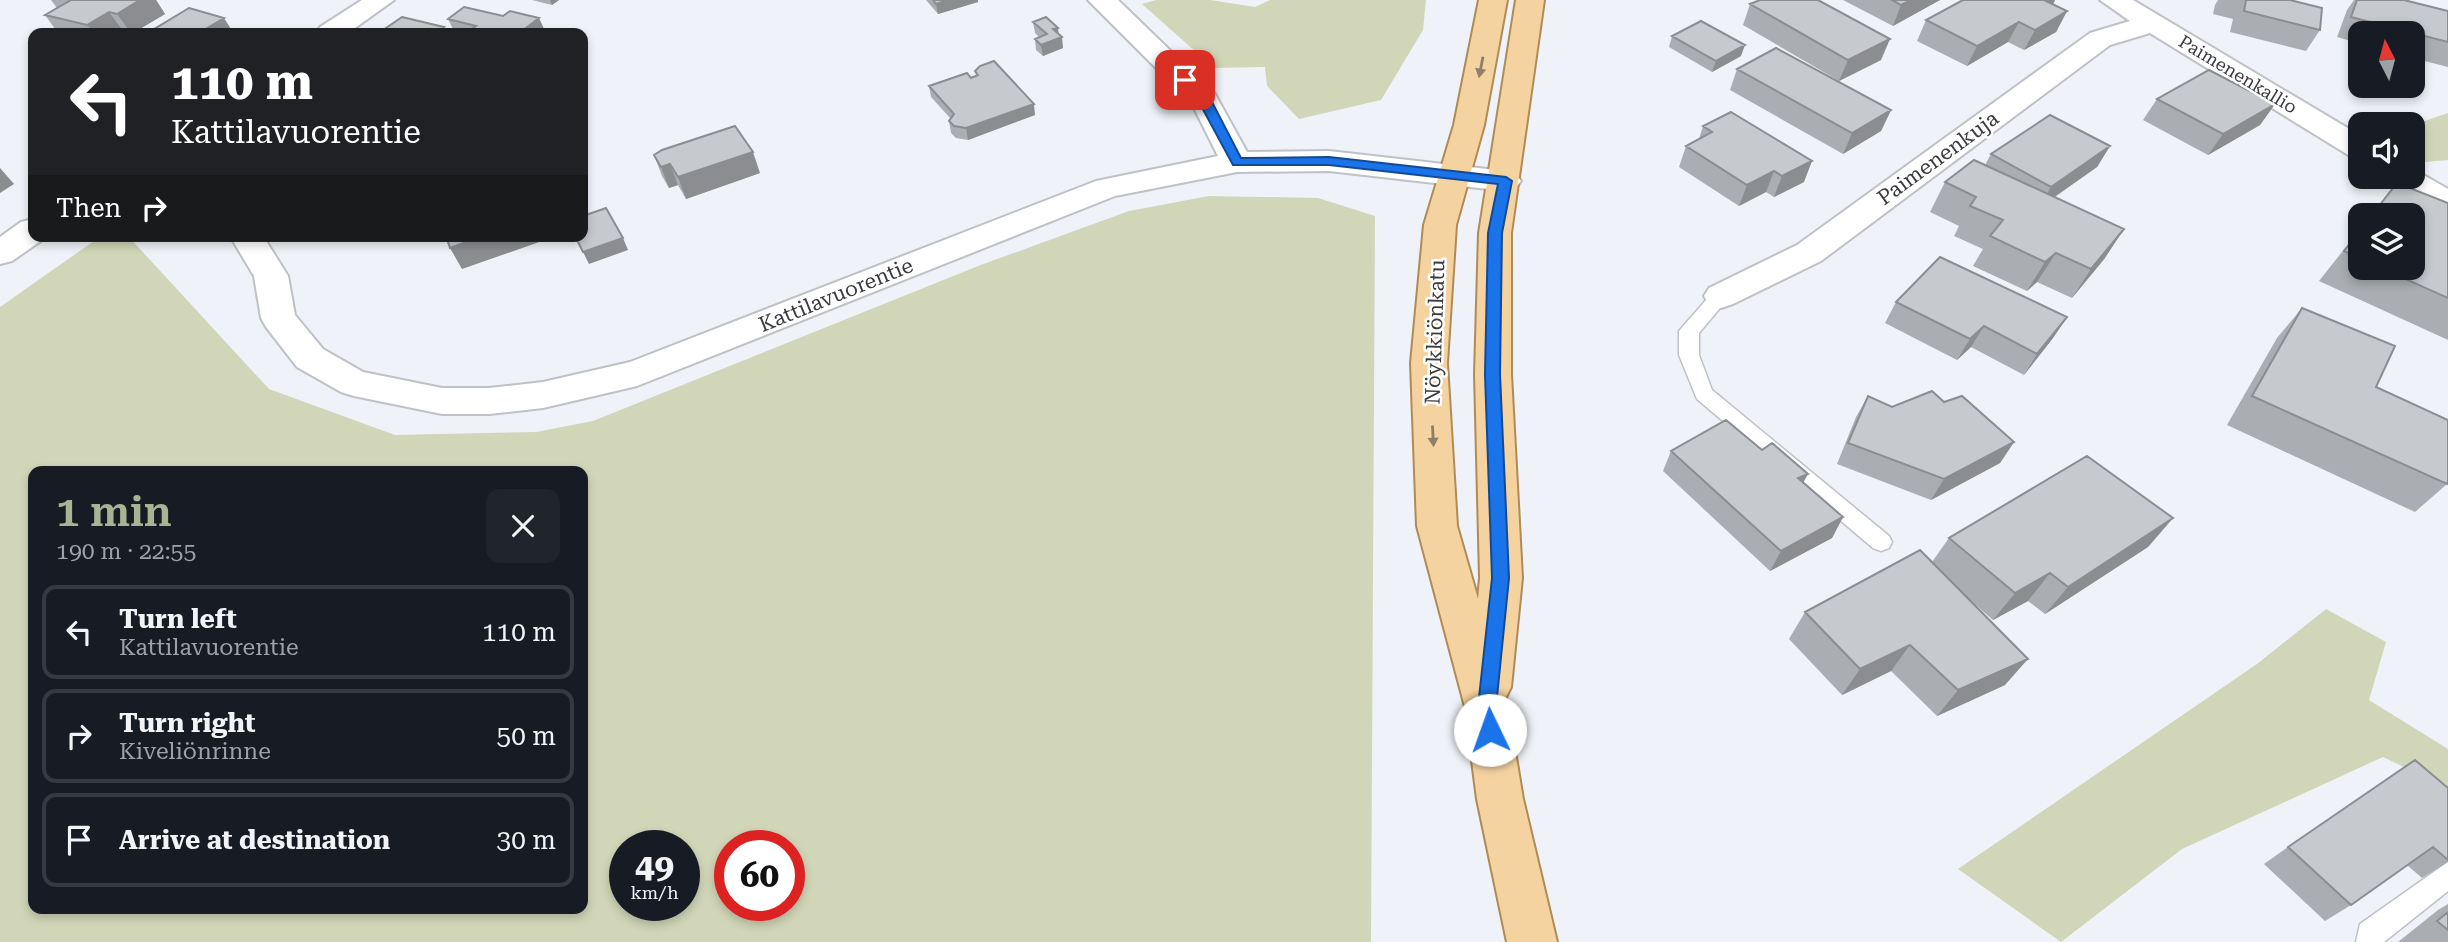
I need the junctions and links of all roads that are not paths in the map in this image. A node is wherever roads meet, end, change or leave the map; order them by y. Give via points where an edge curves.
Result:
1 (380, 0) edge
2 (1102, 0) edge
3 (1493, 0) edge
4 (1530, 0) edge
5 (2114, 0) edge
6 (2155, 23) junction
7 (338, 28) edge
8 (2348, 141) edge
9 (1237, 162) junction
10 (1454, 173) junction
11 (1506, 181) junction
12 (2425, 189) edge
13 (2448, 203) edge
14 (28, 233) edge
15 (250, 242) edge
16 (0, 253) edge
17 (1721, 296) joint
18 (1881, 542) dead end
19 (1487, 707) junction
20 (2448, 875) edge
21 (1532, 942) edge
22 (2370, 942) edge

1 - 7 street
2 - 9 street via 1205,100
3 -> 10 main road, Nöykkiönkatu via 1469,125
4 - 11 main road, Nöykkiönkatu
5 - 6 street, Paimenenkallio
6 - 8 street, Paimenenkallio
6 - 17 street, Paimenenkuja via 2100,39 1809,253
9 - 10 street, Kattilavuorentie via 1329,161
9 - 15 street, Kattilavuorentie via 1107,188 637,373 543,395 489,401 442,401 354,383 310,358 278,318 271,276
10 - 11 street, Kattilavuorentie
10 -> 19 main road, Nöykkiönkatu via 1440,225 1429,363 1437,526
11 - 19 main road, Nöykkiönkatu via 1495,233 1493,374 1501,578
12 - 13 street
14 - 16 street
17 - 18 lane via 1689,331 1689,355 1704,394
19 - 21 main road, Nöykkiönkatu via 1500,799
20 - 22 lane via 2370,933

